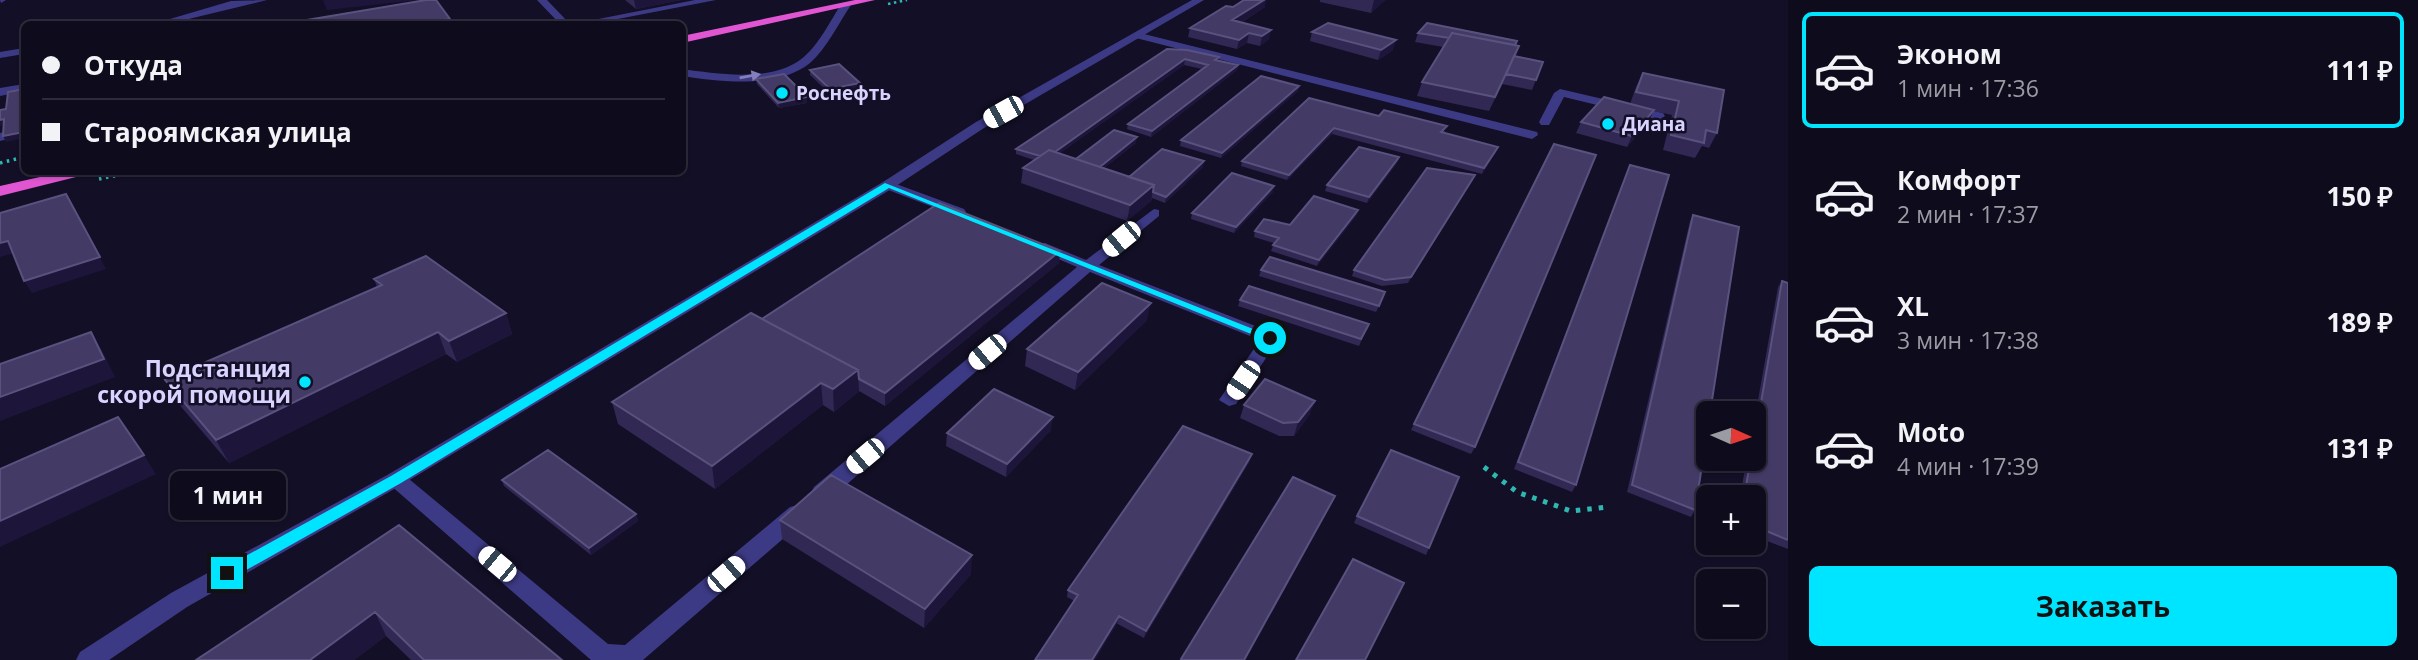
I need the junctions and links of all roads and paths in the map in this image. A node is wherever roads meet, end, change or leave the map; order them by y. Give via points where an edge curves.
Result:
1 (262, 0) edge
2 (542, 0) edge
3 (711, 0) edge
4 (870, 0) edge
5 (1199, 0) edge
6 (841, 2) edge
7 (169, 21) edge
8 (562, 21) edge
9 (590, 21) edge
10 (686, 31) edge
11 (1140, 36) junction
12 (686, 39) edge
13 (21, 52) edge
14 (0, 55) edge
15 (686, 73) edge
16 (21, 88) edge
17 (0, 92) edge
18 (1659, 116) edge
19 (1545, 121) dead end
20 (21, 132) edge
21 (1532, 135) dead end
22 (0, 136) edge
23 (21, 158) edge
24 (0, 163) edge
25 (21, 175) edge
26 (67, 175) edge
27 (0, 179) edge
28 (888, 185) junction
29 (0, 191) edge
30 (1154, 213) dead end
31 (980, 221) edge
32 (1028, 241) edge
33 (1088, 266) junction
34 (1229, 400) dead end
35 (1484, 467) dead end
36 (396, 479) junction
37 (1607, 507) dead end
38 (89, 660) edge

1 - 7 street
2 - 8 street
3 - 9 street
4 - 6 highway
5 - 11 street
6 - 10 highway
6 - 12 highway
15 -> 6 street via 743,78 804,62
11 - 21 street
11 - 28 street via 980,125
13 - 14 street
16 - 17 street
18 - 19 street via 1560,93
20 - 22 street
23 - 24 path
25 - 27 highway
26 - 29 highway
28 - 31 street
28 - 36 street
30 - 33 street
32 - 33 street
33 - 34 street via 1270,338
33 - 36 street via 630,656 602,654
35 - 37 path via 1517,492 1571,511
36 - 38 street via 179,600

